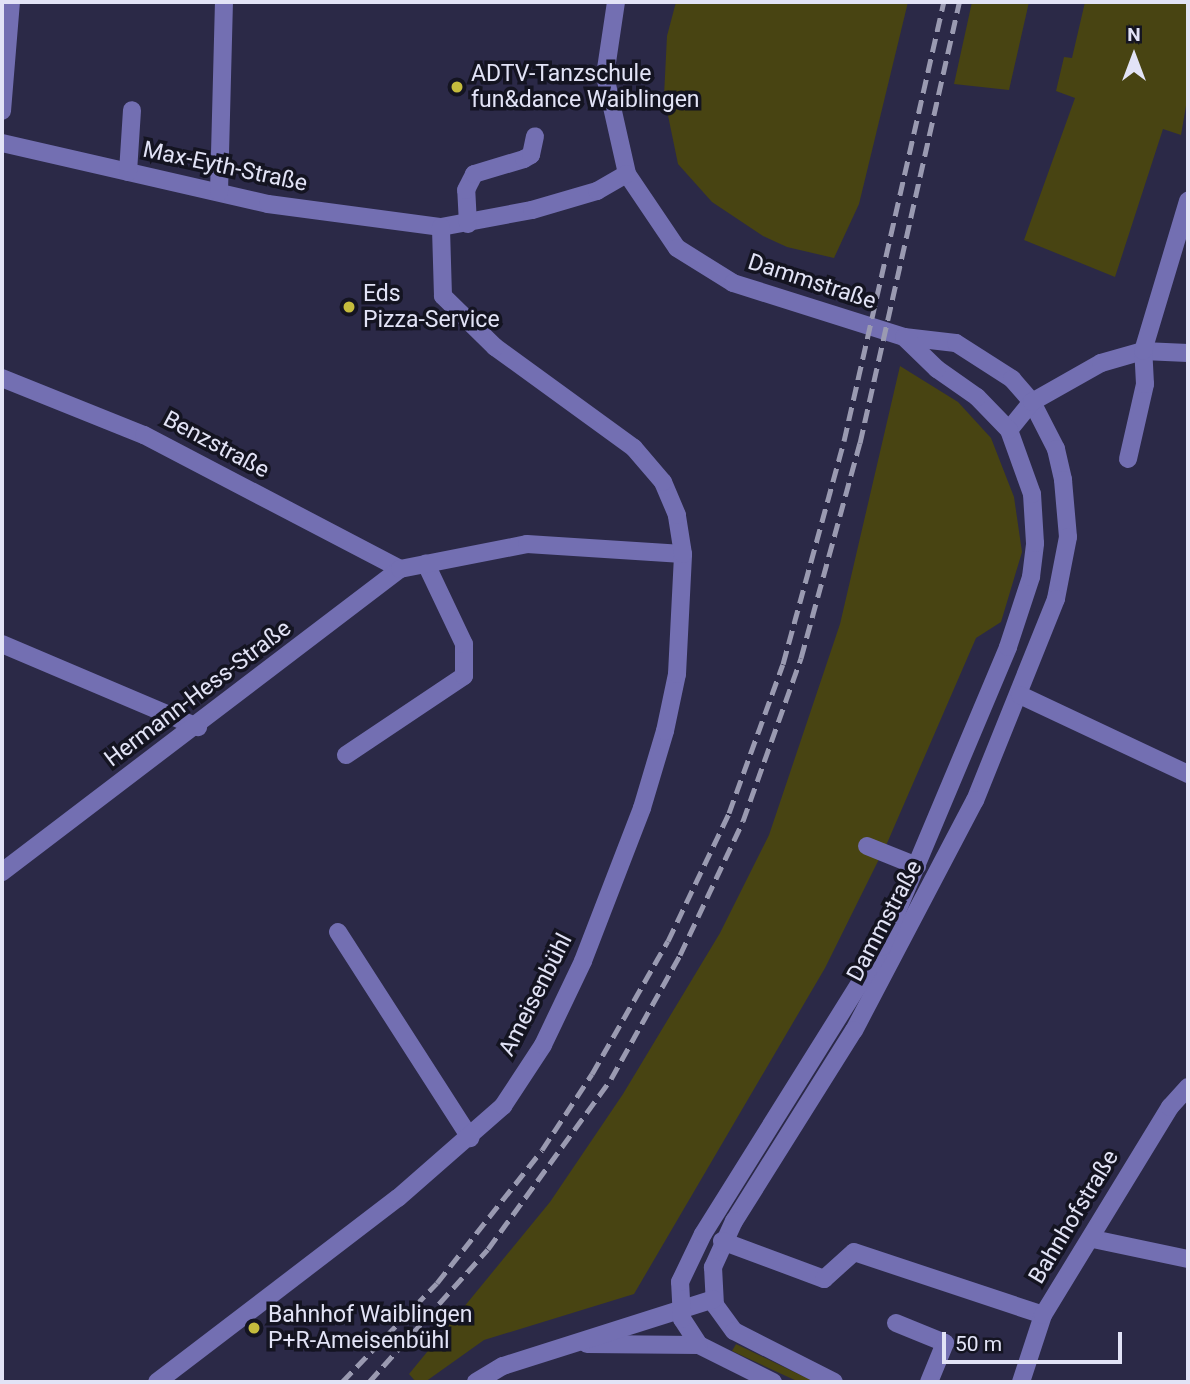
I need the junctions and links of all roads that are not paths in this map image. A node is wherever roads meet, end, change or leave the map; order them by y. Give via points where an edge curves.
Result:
1 (12, 2) edge
2 (224, 2) edge
3 (616, 2) edge
4 (132, 110) dead end
5 (2, 111) edge
6 (535, 136) dead end
7 (2, 143) edge
8 (128, 172) junction
9 (627, 174) junction
10 (219, 192) junction
11 (1188, 201) edge
12 (468, 224) junction
13 (441, 227) junction
14 (904, 337) junction
15 (1143, 351) junction
16 (1188, 353) edge
17 (2, 378) edge
18 (1032, 402) junction
19 (1009, 430) junction
20 (1128, 459) dead end
21 (683, 554) junction
22 (426, 564) junction
23 (400, 569) junction
24 (2, 644) edge
25 (1020, 695) junction
26 (198, 727) junction
27 (346, 755) dead end
28 (1188, 774) edge
29 (867, 846) dead end
30 (917, 866) junction
31 (2, 872) edge
32 (338, 932) dead end
33 (1188, 1087) edge
34 (470, 1138) junction
35 (1093, 1239) junction
36 (722, 1241) junction
37 (1188, 1259) edge
38 (714, 1299) junction
39 (679, 1307) junction
40 (1043, 1315) junction
41 (897, 1323) dead end
42 (572, 1344) junction
43 (699, 1345) junction
44 (157, 1382) edge
45 (476, 1382) edge
46 (773, 1382) edge
47 (834, 1382) edge
48 (929, 1382) edge
49 (1021, 1382) edge

1 - 5 street
2 - 10 street
3 - 9 street via 605,76
4 - 8 street
6 - 12 street via 531,155 474,174 467,190
7 - 8 street, Max-Eyth-Straße
8 - 10 street, Max-Eyth-Straße
9 - 12 street, Max-Eyth-Straße via 597,191
9 - 14 street, Dammstraße via 677,248 733,284
10 - 13 street, Max-Eyth-Straße via 268,204
11 - 15 street
12 - 13 street, Max-Eyth-Straße
13 - 21 street via 443,296 495,347 634,448 663,482 677,515
14 - 18 street, Dammstraße via 956,343 1012,379
14 - 19 street, Dammstraße
15 - 16 street
15 - 18 street via 1101,363
15 - 20 street via 1145,384
17 - 23 street, Benzstraße via 144,435
18 - 19 street
18 - 25 street, Dammstraße via 1056,449 1068,537 1056,599
19 - 30 street, Dammstraße via 1024,465 1035,517 1031,577 1008,647
21 - 22 street, Hermann-Hess-Straße via 527,544
21 - 34 street, Ameisenbühl via 677,674 665,731 620,867 544,1045 503,1106
22 - 23 street, Hermann-Hess-Straße
22 - 27 street via 464,644 464,676
23 - 26 street, Hermann-Hess-Straße
24 - 26 street
25 - 28 street
25 - 36 street, Dammstraße via 975,800 899,948 854,1030
26 - 31 street, Hermann-Hess-Straße
29 - 30 street
30 - 39 street, Dammstraße via 864,981 703,1234 680,1282
32 - 34 street
33 - 35 street, Bahnhofstraße via 1170,1107
34 - 44 street, Ameisenbühl
35 - 37 street
35 - 40 street, Bahnhofstraße
36 - 38 street, Dammstraße via 713,1267
36 - 40 street via 824,1279 854,1252
38 - 39 street
38 - 47 street via 734,1331
39 - 42 street
39 - 43 street via 687,1331
40 - 49 street, Bahnhofstraße
41 - 48 street via 946,1343
42 - 43 street
42 - 45 street via 503,1366
43 - 46 street

